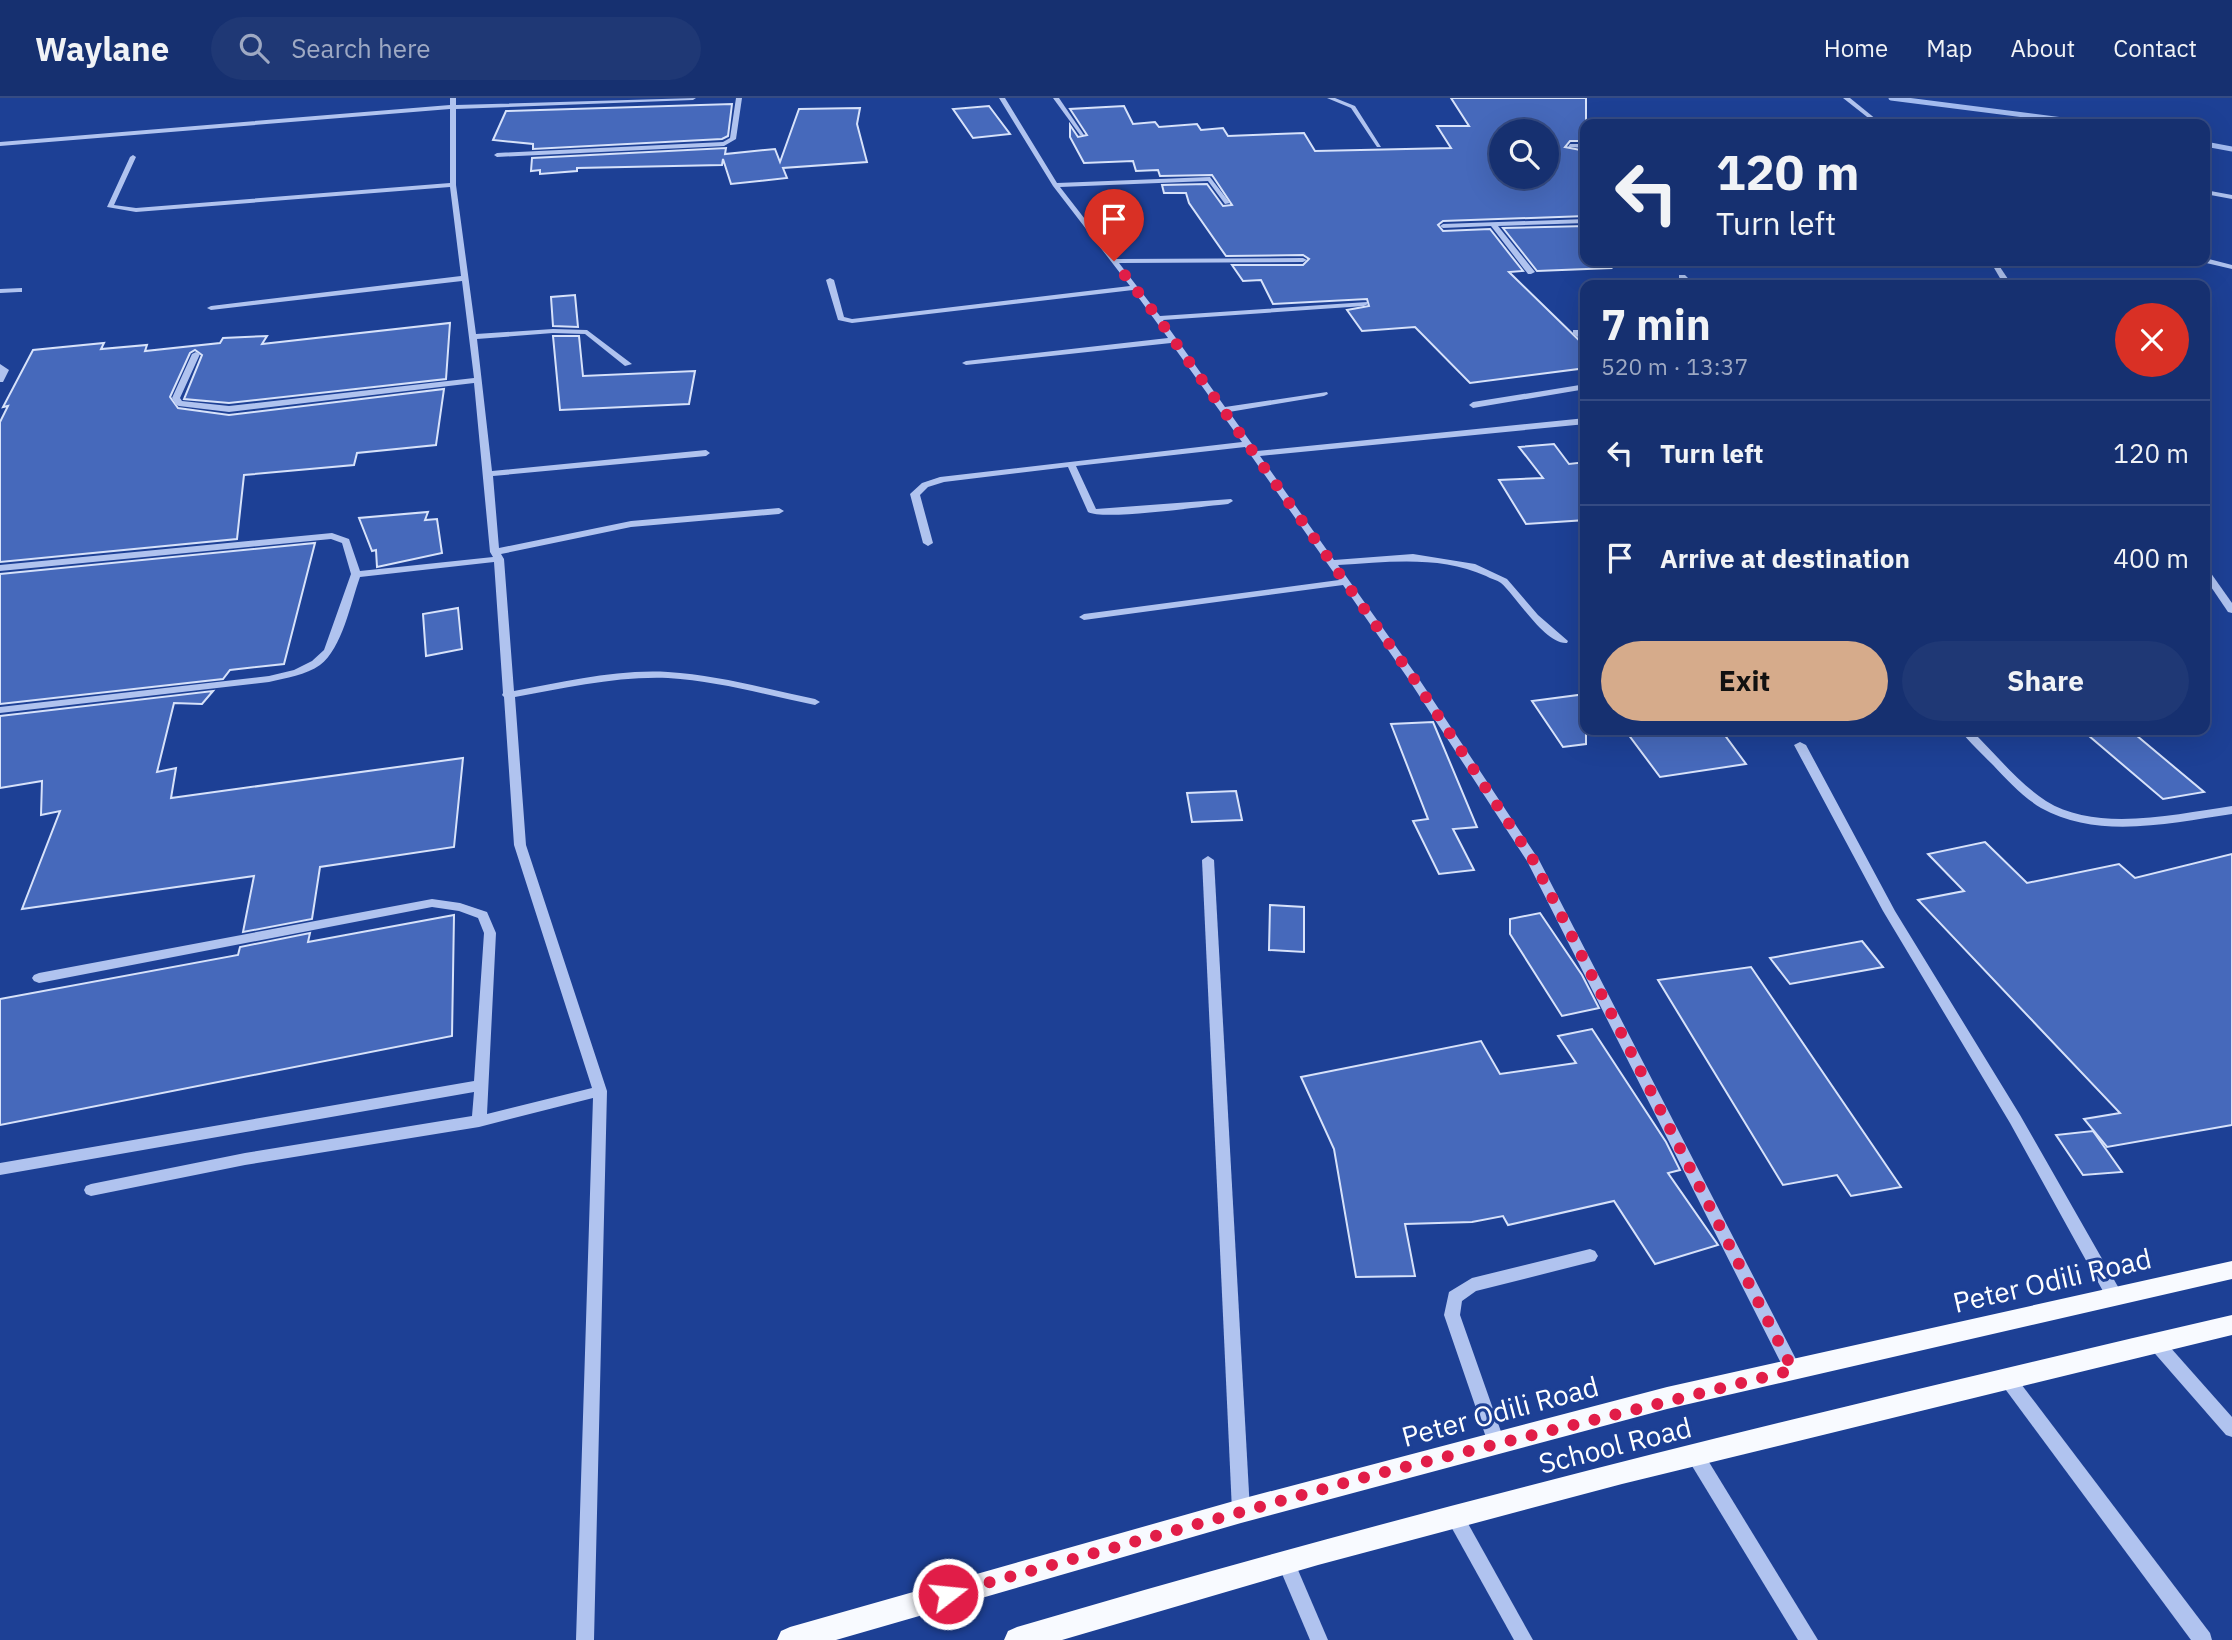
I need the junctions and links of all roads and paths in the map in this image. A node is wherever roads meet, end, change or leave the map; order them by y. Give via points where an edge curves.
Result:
1 (694, 98) edge
2 (739, 98) edge
3 (1002, 98) edge
4 (1056, 98) edge
5 (1330, 98) edge
6 (1846, 98) edge
7 (453, 102) edge
8 (1873, 119) edge
9 (1082, 134) dead end
10 (0, 145) edge
11 (1379, 146) dead end
12 (1570, 146) dead end
13 (1580, 146) edge
14 (497, 155) dead end
15 (133, 157) dead end
16 (453, 185) junction
17 (1055, 185) junction
18 (2210, 193) edge
19 (2232, 197) edge
20 (1227, 203) dead end
21 (1580, 220) edge
22 (1493, 224) junction
23 (1443, 226) dead end
24 (1303, 260) dead end
25 (1114, 261) junction
26 (2210, 261) edge
27 (2232, 267) edge
28 (1531, 272) dead end
29 (1682, 277) dead end
30 (465, 278) junction
31 (830, 280) dead end
32 (1685, 280) edge
33 (1134, 288) junction
34 (19, 290) dead end
35 (0, 291) edge
36 (1364, 303) dead end
37 (211, 308) dead end
38 (1158, 318) junction
39 (1576, 332) dead end
40 (1580, 335) edge
41 (472, 337) junction
42 (1173, 341) junction
43 (196, 354) dead end
44 (966, 363) dead end
45 (628, 364) dead end
46 (0, 366) edge
47 (0, 380) edge
48 (478, 380) junction
49 (1580, 387) edge
50 (1324, 394) dead end
51 (1473, 405) dead end
52 (1223, 410) junction
53 (1580, 422) edge
54 (1251, 449) junction
55 (706, 453) dead end
56 (1071, 465) junction
57 (488, 474) junction
58 (1228, 501) dead end
59 (779, 511) dead end
60 (928, 543) dead end
61 (497, 555) junction
62 (1332, 563) junction
63 (0, 568) edge
64 (356, 575) junction
65 (2210, 578) edge
66 (1345, 582) junction
67 (2232, 610) edge
68 (1084, 617) dead end
69 (1563, 641) dead end
70 (507, 695) junction
71 (815, 702) dead end
72 (0, 710) edge
73 (1970, 735) edge
74 (1800, 745) dead end
75 (2232, 810) edge
76 (1208, 860) dead end
77 (39, 978) dead end
78 (482, 1086) junction
79 (600, 1091) junction
80 (479, 1121) junction
81 (0, 1170) edge
82 (91, 1190) dead end
83 (1590, 1256) dead end
84 (2232, 1270) edge
85 (2115, 1297) junction
86 (2232, 1325) edge
87 (2156, 1343) junction
88 (1793, 1370) junction
89 (2006, 1377) junction
90 (2232, 1429) edge
91 (1496, 1443) junction
92 (1695, 1455) junction
93 (1241, 1511) junction
94 (1455, 1517) junction
95 (1286, 1562) junction
96 (585, 1640) edge
97 (790, 1640) edge
98 (1017, 1640) edge
99 (1319, 1640) edge
100 (1524, 1640) edge
101 (1809, 1640) edge
102 (2203, 1640) edge

1 - 7 street
2 - 14 street via 733,139 724,144
3 - 17 street
4 - 9 street
5 - 11 street via 1353,107
6 - 8 street
7 - 10 street
7 - 16 street
12 - 13 street
15 - 16 street via 110,207 136,210
16 - 30 street
17 - 20 street via 1210,179
17 - 25 street
18 - 19 street
21 - 22 street
22 - 23 street
22 - 28 street
24 - 25 street
25 - 33 street
26 - 27 street
29 - 32 street
30 - 37 street
30 - 41 street
31 - 33 street via 841,318 852,321
33 - 38 street
34 - 35 street
36 - 38 street
38 - 42 street
39 - 40 street
41 - 45 street via 587,332
41 - 48 street
42 - 44 street
42 - 52 street
43 - 48 street via 176,398 187,406 229,409
46 - 47 street via 5,370
48 - 57 street
49 - 51 street
50 - 52 street
52 - 54 street
53 - 54 street
54 - 56 street
54 - 62 street
55 - 57 street
56 - 58 street via 1093,512
56 - 60 street via 925,485 915,494
57 - 61 street
59 - 61 street via 631,524
61 - 64 street
61 - 70 street
62 - 66 street
62 - 69 street via 1413,557 1472,566 1504,581 1534,617
63 - 64 street via 332,536 346,541
64 - 72 street via 329,651 298,672
65 - 67 street
66 - 68 street
66 - 88 street via 1533,860
70 - 71 street via 648,675 699,678
70 - 79 street via 520,845
73 - 75 street via 2043,805 2082,818 2134,823
74 - 85 street via 1889,911 2002,1097
76 - 93 street
77 - 78 street via 432,903 460,906 483,915 490,933
78 - 80 street
78 - 81 street
79 - 80 street
79 - 96 street
80 - 82 street via 244,1159
83 - 91 street via 1472,1284 1455,1297 1452,1315
84 - 85 main road, Peter Odili Road
85 - 88 main road, Peter Odili Road
86 - 87 main road, School Road
87 - 89 main road, School Road
87 - 90 street
88 - 91 main road, Peter Odili Road
89 - 92 main road, School Road
89 - 102 street
91 - 93 main road, Peter Odili Road
92 - 94 main road, School Road
92 - 101 street
93 - 97 main road, Peter Odili Road
94 - 95 main road, School Road
94 - 100 street
95 - 98 main road, School Road
95 - 99 street

